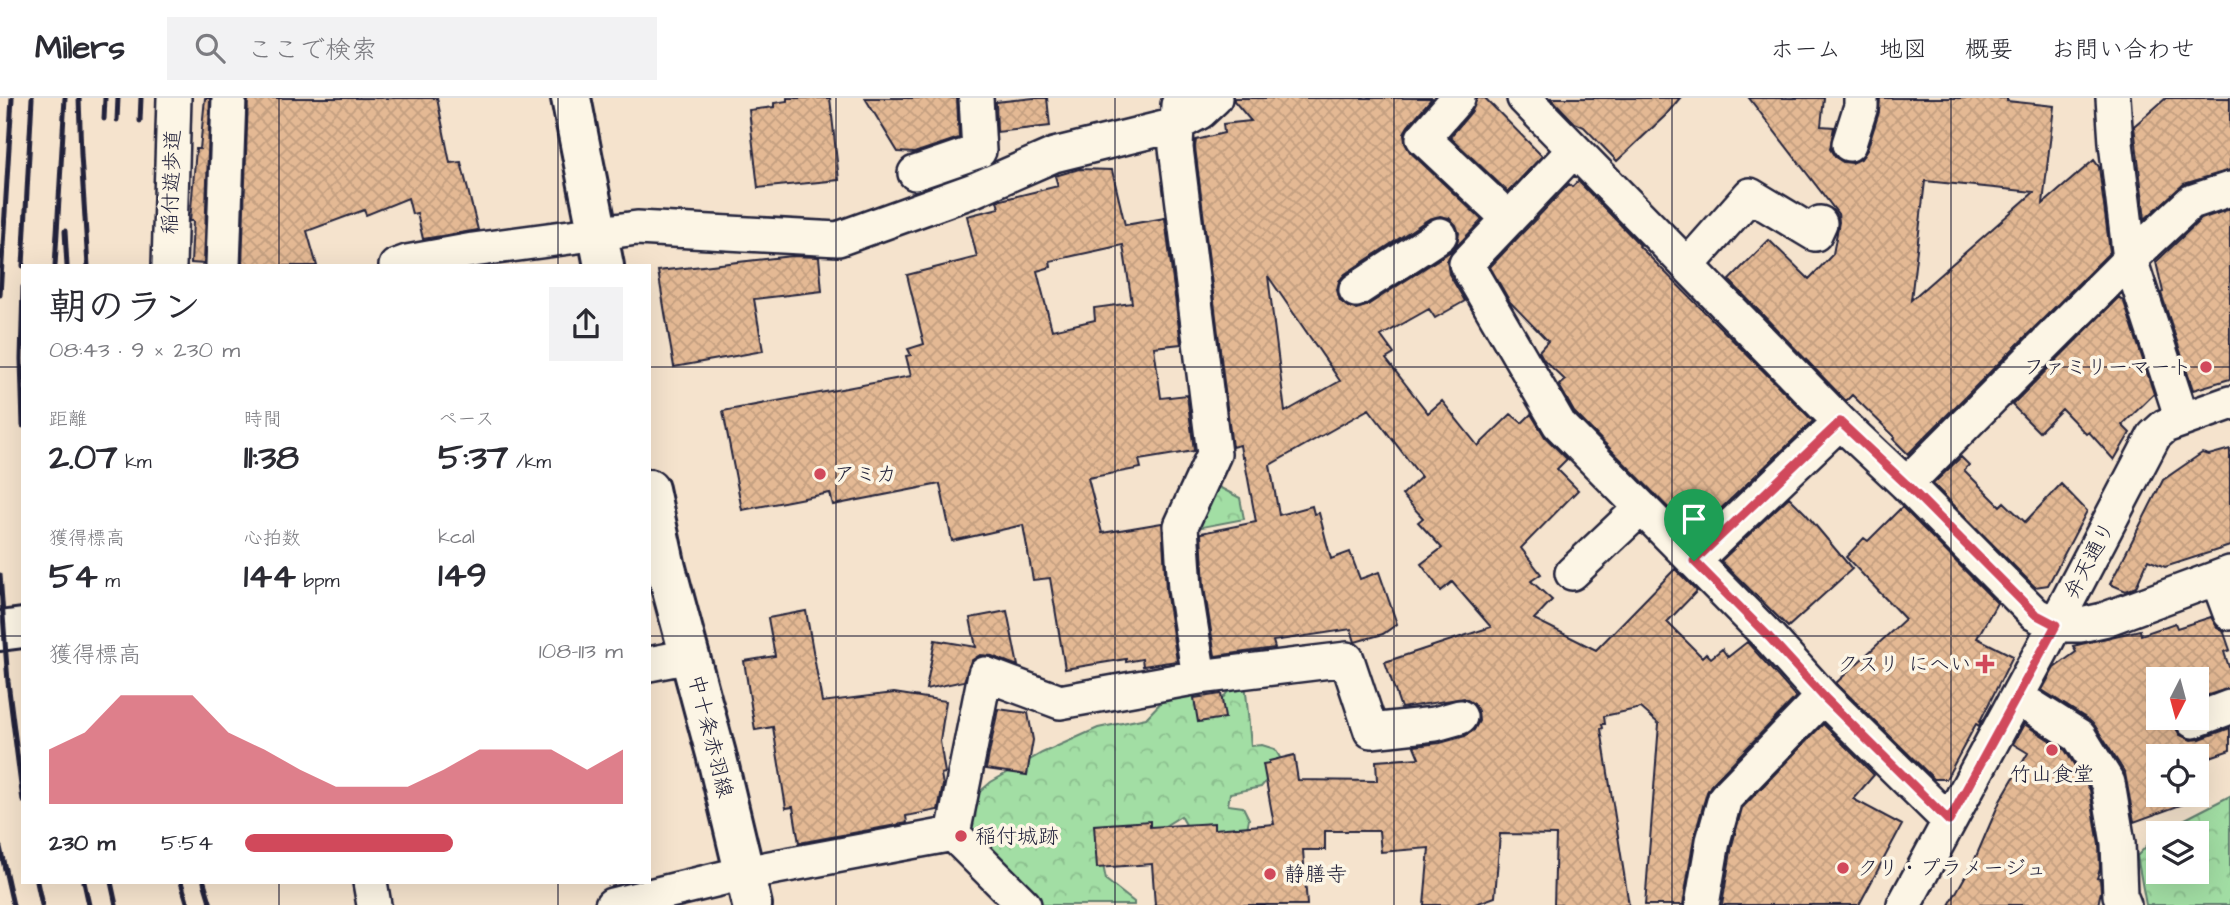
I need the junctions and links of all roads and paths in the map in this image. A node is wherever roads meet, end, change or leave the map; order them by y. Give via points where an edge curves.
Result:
1 (174, 98) edge
2 (229, 98) edge
3 (571, 98) edge
4 (976, 98) edge
5 (1215, 98) edge
6 (1458, 98) edge
7 (1524, 98) edge
8 (1861, 98) edge
9 (2113, 98) edge
10 (1177, 115) junction
11 (1849, 144) dead end
12 (1574, 150) junction
13 (915, 173) dead end
14 (2230, 189) edge
15 (1508, 219) junction
16 (1820, 223) dead end
17 (1440, 235) dead end
18 (600, 249) edge
19 (2130, 259) junction
20 (169, 264) edge
21 (223, 264) edge
22 (402, 264) edge
23 (1688, 265) junction
24 (1356, 290) dead end
25 (2230, 403) edge
26 (2182, 419) junction
27 (1840, 422) junction
28 (1906, 484) junction
29 (651, 507) edge
30 (1641, 508) junction
31 (1694, 561) junction
32 (658, 568) edge
33 (1572, 573) dead end
34 (2224, 576) edge
35 (2230, 613) edge
36 (2056, 625) junction
37 (21, 628) edge
38 (0, 631) edge
39 (690, 656) junction
40 (651, 664) edge
41 (1199, 677) junction
42 (1824, 697) junction
43 (2017, 697) junction
44 (2230, 707) edge
45 (2209, 715) edge
46 (1460, 717) dead end
47 (1949, 821) junction
48 (953, 834) junction
49 (370, 884) edge
50 (748, 889) edge
51 (374, 905) edge
52 (612, 905) edge
53 (1024, 905) edge
54 (1702, 905) edge
55 (1904, 905) edge
56 (2124, 905) edge

1 - 20 street, 稲付遊歩道
2 - 21 street
3 - 18 main road
4 - 13 street via 979,151
5 - 10 street via 1200,112
6 - 15 street via 1423,138
7 - 12 street
8 - 11 street
9 - 19 street
10 - 18 street via 1054,155 974,190 838,239 819,227 644,228
10 - 41 street via 1176,148 1214,454 1181,526
12 - 15 street
12 - 23 street
14 - 19 street via 2191,202
15 - 30 street via 1466,264 1559,425
16 - 23 street via 1815,234 1750,195
17 - 24 street
18 - 22 street via 473,250
19 - 26 street
19 - 28 street
23 - 27 street
25 - 26 street, 弁天通り
26 - 36 street, 弁天通り via 2154,436
27 - 28 street
27 - 31 street
28 - 36 street via 2035,614
29 - 32 main road, 中十条赤羽線
30 - 31 street
30 - 33 street
31 - 42 street
32 - 39 main road, 中十条赤羽線
34 - 35 street
34 - 36 street via 2103,620
36 - 43 street, 弁天通り
37 - 38 main road
39 - 40 street
39 - 50 main road, 中十条赤羽線
41 - 46 street via 1347,659 1371,731
41 - 48 street via 1060,702 985,674
42 - 47 street
42 - 54 street via 1725,798
43 - 47 street, 弁天通り
43 - 56 street via 2079,736 2108,783
44 - 45 street
47 - 55 street, 弁天通り
48 - 50 street
48 - 53 street
49 - 51 street
50 - 52 street

